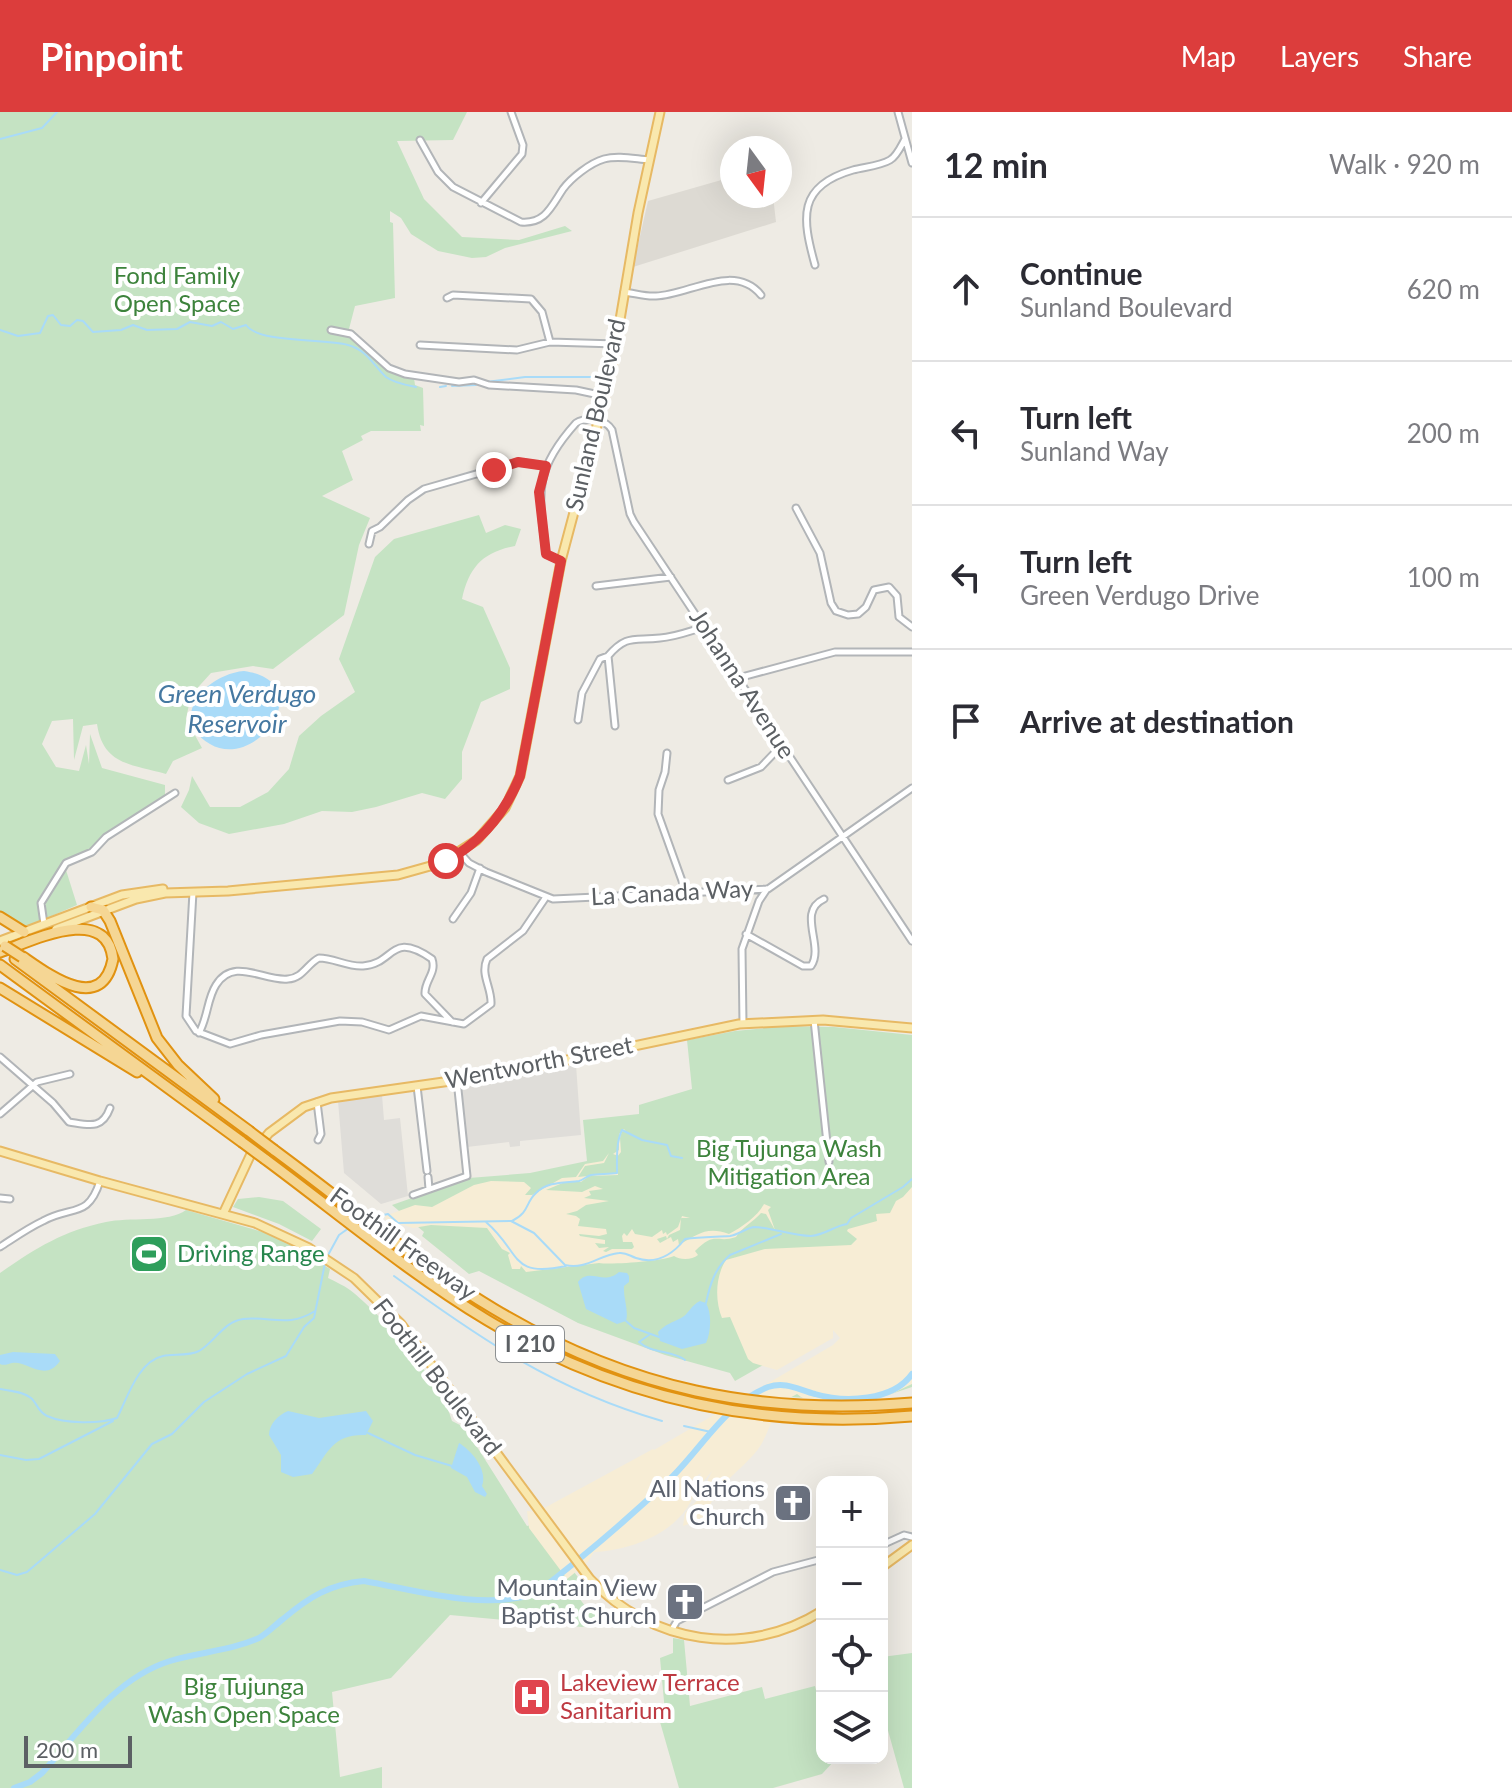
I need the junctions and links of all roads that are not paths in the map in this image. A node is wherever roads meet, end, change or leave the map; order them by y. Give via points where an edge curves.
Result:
1 (511, 112) edge
2 (660, 112) edge
3 (898, 112) edge
4 (905, 139) junction
5 (420, 140) dead end
6 (649, 160) junction
7 (912, 163) edge
8 (481, 203) junction
9 (815, 265) dead end
10 (623, 291) junction
11 (761, 295) dead end
12 (447, 298) dead end
13 (331, 330) dead end
14 (550, 342) junction
15 (616, 344) junction
16 (420, 345) dead end
17 (604, 396) junction
18 (598, 421) junction
19 (546, 466) junction
20 (796, 508) dead end
21 (369, 544) dead end
22 (561, 561) junction
23 (671, 577) junction
24 (596, 586) dead end
25 (704, 627) junction
26 (912, 627) edge
27 (912, 652) edge
28 (608, 656) junction
29 (738, 678) junction
30 (578, 720) dead end
31 (615, 726) dead end
32 (782, 745) junction
33 (667, 753) dead end
34 (728, 780) dead end
35 (912, 788) edge
36 (175, 793) dead end
37 (843, 837) junction
38 (460, 853) junction
39 (480, 868) junction
40 (768, 889) junction
41 (193, 891) junction
42 (686, 892) junction
43 (546, 897) junction
44 (824, 899) dead end
45 (91, 907) junction
46 (103, 910) junction
47 (0, 917) edge
48 (453, 919) dead end
49 (44, 924) junction
50 (24, 932) junction
51 (746, 934) junction
52 (912, 941) edge
53 (0, 947) edge
54 (19, 958) junction
55 (0, 965) edge
56 (0, 988) edge
57 (814, 1020) junction
58 (453, 1023) junction
59 (743, 1024) junction
60 (912, 1028) edge
61 (199, 1033) junction
62 (0, 1057) edge
63 (70, 1074) dead end
64 (457, 1080) junction
65 (34, 1085) junction
66 (417, 1086) junction
67 (0, 1102) edge
68 (317, 1102) junction
69 (110, 1108) dead end
70 (3, 1111) edge
71 (210, 1119) junction
72 (249, 1131) junction
73 (318, 1140) dead end
74 (0, 1151) edge
75 (829, 1162) dead end
76 (100, 1181) junction
77 (429, 1189) junction
78 (413, 1195) dead end
79 (0, 1198) edge
80 (10, 1199) dead end
81 (223, 1214) junction
82 (0, 1247) edge
83 (912, 1403) edge
84 (912, 1416) edge
85 (912, 1537) edge
86 (888, 1542) edge
87 (912, 1545) edge
88 (816, 1561) edge
89 (888, 1563) edge
90 (816, 1614) edge
91 (671, 1631) junction

1 - 8 street via 522,154
2 - 6 main road, Sunland Boulevard
3 - 4 street
4 - 7 street
4 - 9 street via 891,159 838,175 817,188 805,219
5 - 8 street via 444,179
6 - 8 street via 599,161 568,184 547,214 533,222 515,220
6 - 10 main road, Sunland Boulevard
10 - 11 street via 657,296 727,281
10 - 15 main road, Sunland Boulevard
12 - 14 street via 531,299 542,312
13 - 17 street via 351,334 389,368 405,374
14 - 15 street
14 - 16 street via 517,350
15 - 17 main road, Sunland Boulevard
17 - 18 main road, Sunland Boulevard
18 - 19 street via 576,423
18 - 22 main road, Sunland Boulevard
18 - 23 street, Johanna Avenue via 612,430 630,514
19 - 21 street via 518,462 424,489 372,531
19 - 22 street via 539,492 546,554
20 - 26 street via 820,553 836,611 858,614 874,590 889,587 897,596 899,617
22 - 38 main road, Sunland Boulevard via 520,776 495,822
23 - 24 street
23 - 25 street, Johanna Avenue
25 - 28 street via 664,638 632,638
25 - 29 street, Johanna Avenue
27 - 29 street via 835,652
28 - 30 street via 600,659 582,693
28 - 31 street
29 - 32 street, Johanna Avenue
32 - 34 street via 761,767
32 - 37 street, Johanna Avenue
33 - 42 street via 658,814
35 - 37 street, La Canada Way
36 - 49 street via 106,837 92,852 66,863 42,900
37 - 40 street, La Canada Way
37 - 52 street, Johanna Avenue
38 - 39 street, La Canada Way
38 - 41 main road, Sunland Boulevard via 403,875
39 - 43 street, La Canada Way
39 - 48 street
40 - 42 street, La Canada Way
40 - 51 street
41 - 45 main road, Sunland Boulevard via 147,890
41 - 46 main road, Sunland Boulevard via 148,896
41 - 61 street via 185,1010
42 - 43 street, La Canada Way
43 - 58 street via 523,931 487,959 484,973 491,1004 464,1024
44 - 51 street via 812,912 811,966
45 - 46 highway
45 - 49 main road, Sunland Boulevard
46 - 53 main road, Sunland Boulevard
46 - 72 highway via 163,1048
47 - 50 highway
49 - 50 main road, Sunland Boulevard
50 - 53 main road, Sunland Boulevard
51 - 59 street via 740,962
53 - 54 highway, bridge
53 - 54 highway via 89,929 106,939 113,959 104,980 82,988
54 - 72 highway, Foothill Freeway / I 210
55 - 71 highway, Foothill Freeway / I 210
56 - 71 highway
57 - 59 main road, Wentworth Street
57 - 60 main road, Wentworth Street
57 - 75 street
58 - 61 street via 421,1016 389,1030 340,1021 235,1044
58 - 61 street via 425,994 432,959 403,947 366,966 319,958 290,979 249,971 228,974 212,992
59 - 64 main road, Wentworth Street
62 - 65 street
63 - 65 street
64 - 66 main road, Wentworth Street
64 - 77 street via 467,1176
65 - 69 street via 69,1122 99,1124
65 - 70 street
66 - 68 main road, Wentworth Street
66 - 77 street
67 - 70 street
68 - 73 street
68 - 81 main road, Wentworth Street via 280,1123 258,1145
71 - 84 highway, Foothill Freeway / I 210, bridge via 461,1303 528,1343 614,1381 735,1413 798,1420
72 - 83 highway, Foothill Freeway / I 210, bridge via 468,1292 548,1339 618,1368 706,1395 753,1403
74 - 76 main road, Foothill Boulevard
76 - 81 main road, Foothill Boulevard
76 - 82 street via 84,1208 46,1219
77 - 78 street
79 - 80 street
81 - 91 main road, Foothill Boulevard via 309,1248 364,1287 401,1324 597,1586 637,1618
85 - 86 street
87 - 89 main road
88 - 91 street via 773,1572 677,1621
90 - 91 main road, Foothill Boulevard via 749,1637 706,1638

